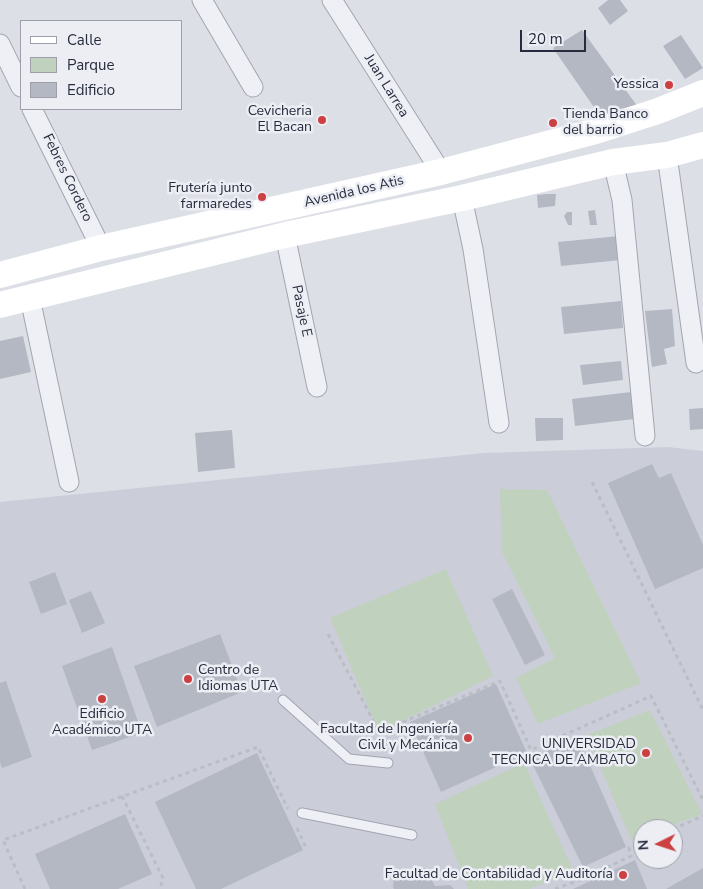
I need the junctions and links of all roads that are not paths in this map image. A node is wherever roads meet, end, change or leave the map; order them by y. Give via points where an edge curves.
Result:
1 (202, 0) edge
2 (332, 0) edge
3 (0, 44) edge
4 (20, 85) edge
5 (253, 87) dead end
6 (703, 93) edge
7 (32, 110) edge
8 (703, 145) edge
9 (667, 155) junction
10 (613, 162) junction
11 (440, 172) junction
12 (462, 198) junction
13 (285, 235) junction
14 (101, 248) junction
15 (0, 274) edge
16 (30, 298) junction
17 (0, 305) edge
18 (696, 363) dead end
19 (317, 387) dead end
20 (499, 423) dead end
21 (645, 436) dead end
22 (70, 482) dead end
23 (283, 700) dead end
24 (388, 763) dead end
25 (302, 813) dead end
26 (412, 835) dead end

1 - 5 street
2 - 11 street, Juan Larrea
3 - 4 street
6 - 11 main road, Avenida los Atis via 596,131
7 - 14 street, Febres Cordero
8 - 9 main road, Avenida los Atis
9 - 10 main road, Avenida los Atis
9 - 18 street
10 - 12 main road, Avenida los Atis
10 - 21 street via 622,200
11 - 14 main road, Avenida los Atis
12 - 13 main road, Avenida los Atis
12 - 20 street via 473,249
13 - 16 main road, Avenida los Atis
13 - 19 street, Pasaje E
14 - 15 main road, Avenida los Atis
16 - 17 main road, Avenida los Atis
16 - 22 street
23 - 24 lane via 348,758
25 - 26 lane

